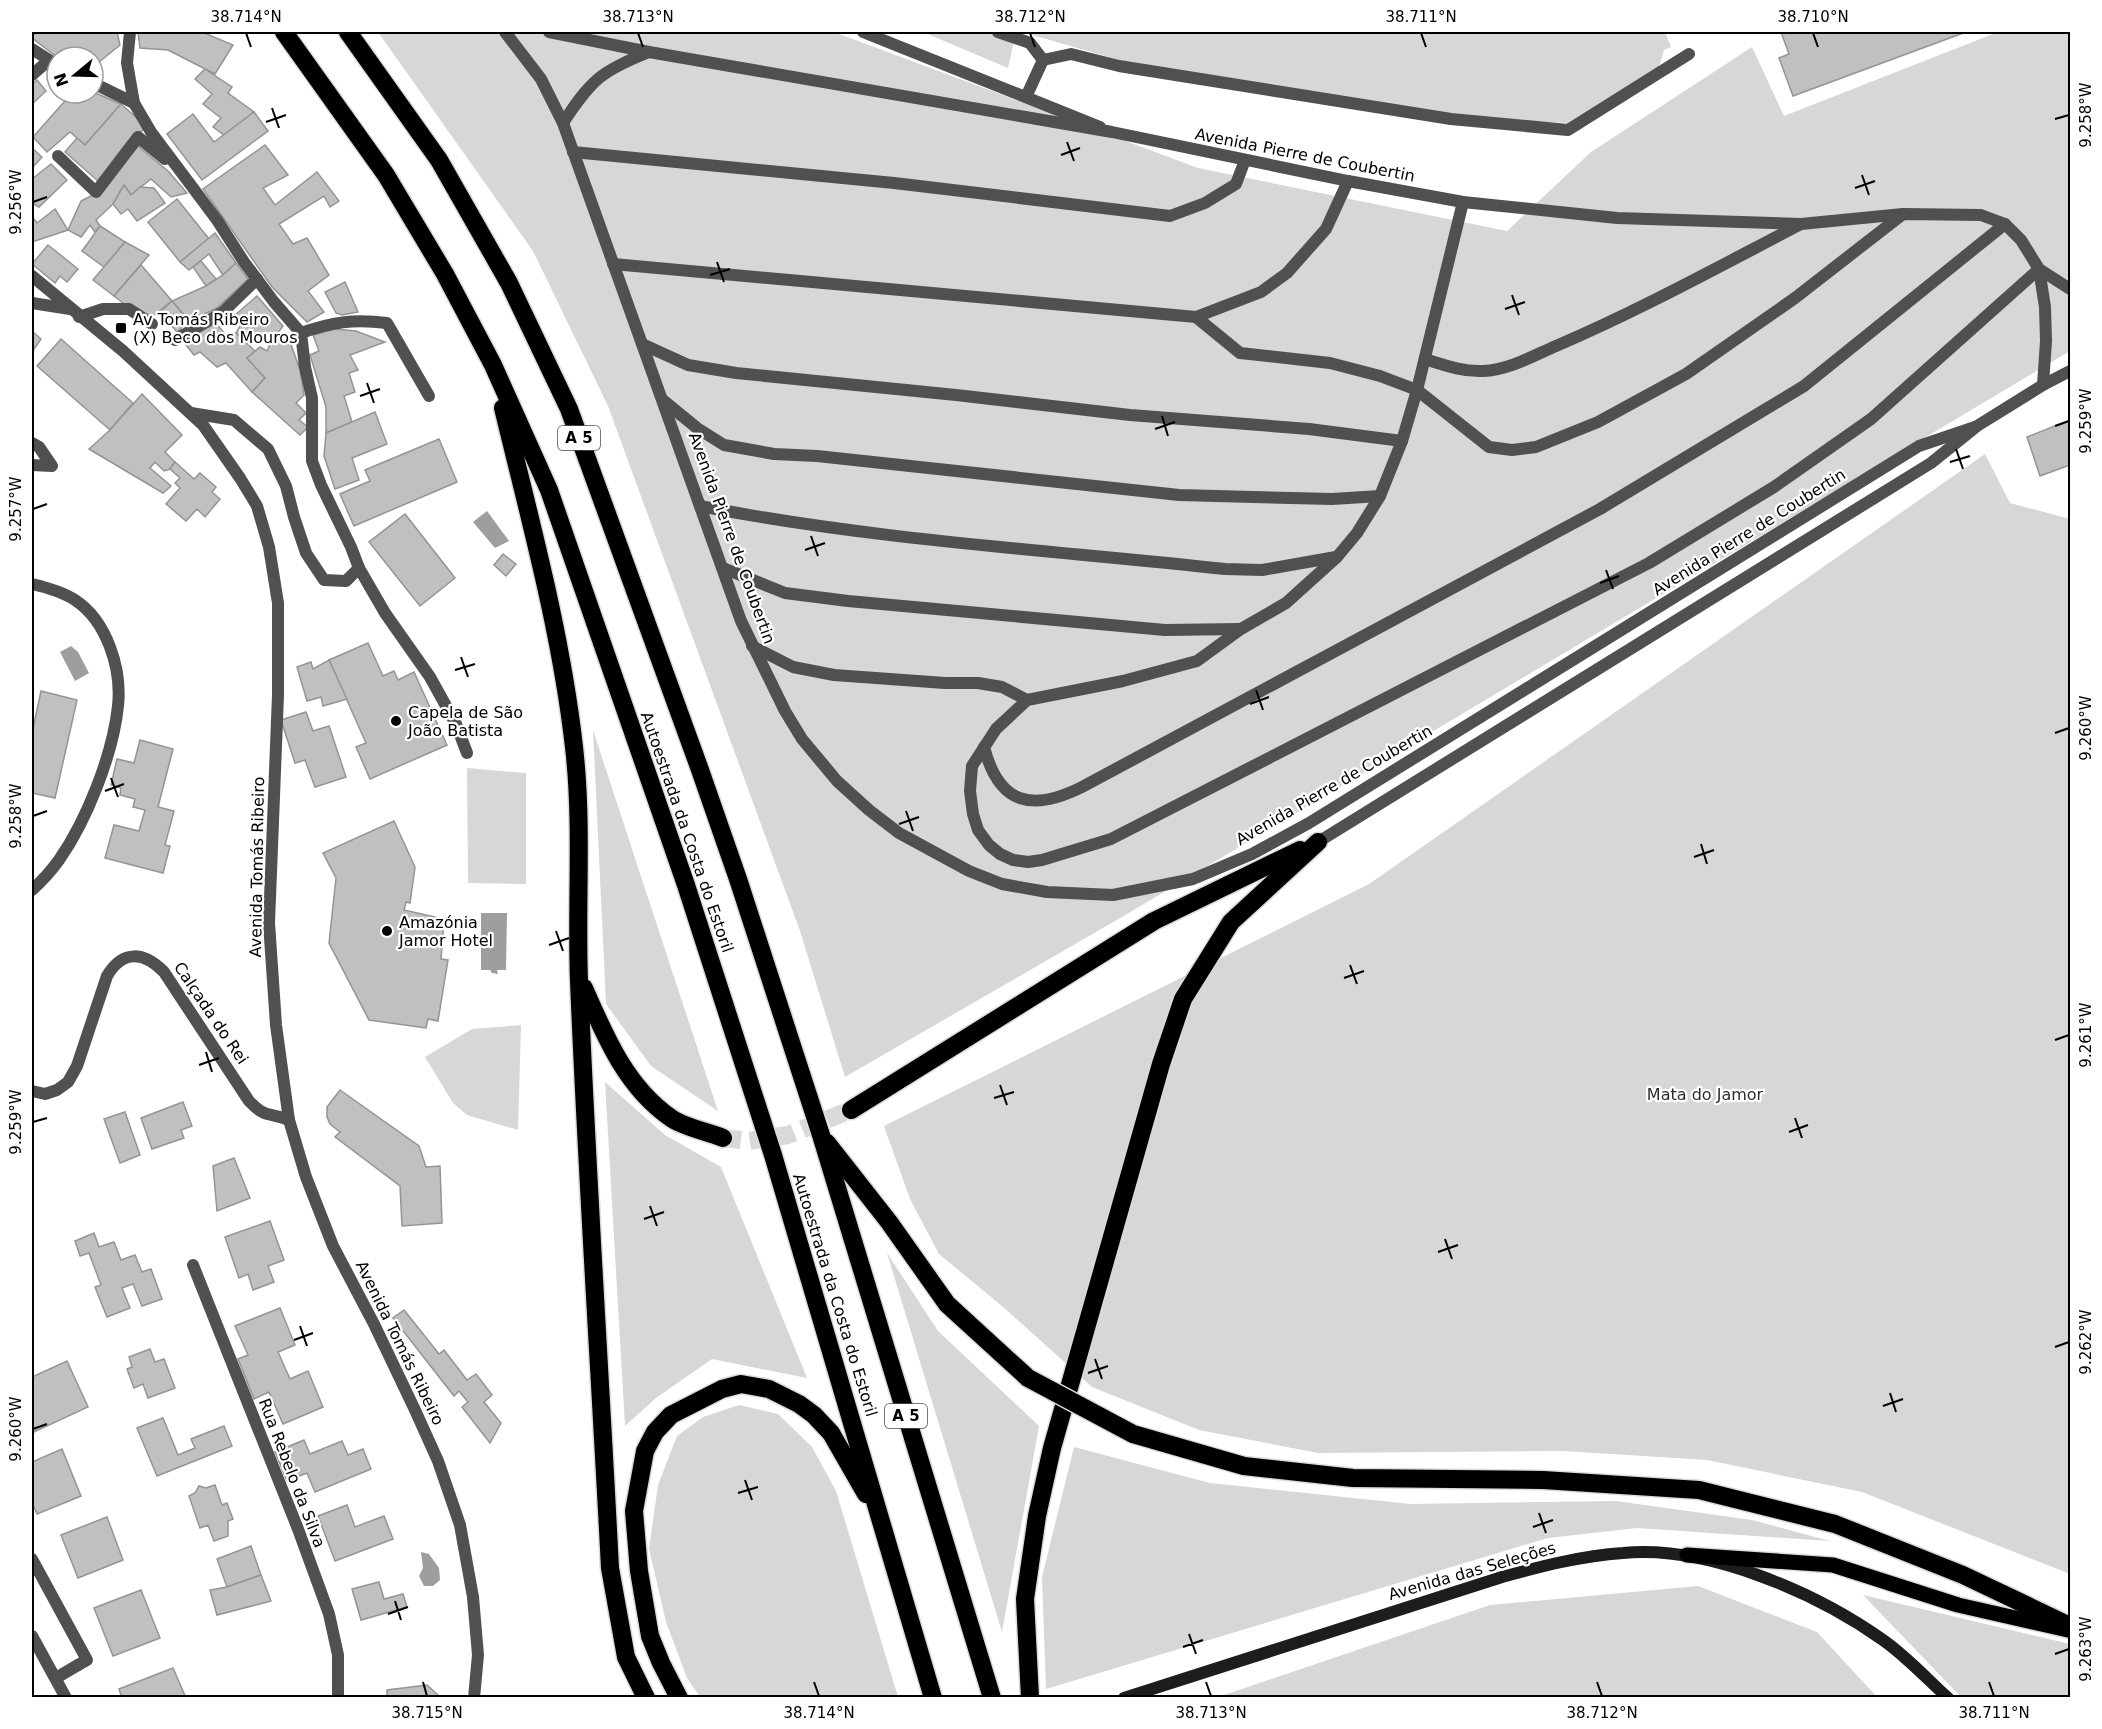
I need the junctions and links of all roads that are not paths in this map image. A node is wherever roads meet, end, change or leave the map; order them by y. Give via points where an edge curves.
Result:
1 (130, 32) edge
2 (284, 32) edge
3 (348, 32) edge
4 (505, 32) edge
5 (549, 32) edge
6 (863, 32) edge
7 (998, 32) edge
8 (32, 49) edge
9 (648, 52) junction
10 (1689, 54) dead end
11 (45, 58) edge
12 (1043, 60) junction
13 (45, 67) edge
14 (32, 75) edge
15 (105, 89) edge
16 (1026, 97) junction
17 (134, 103) junction
18 (563, 123) junction
19 (1112, 132) junction
20 (573, 152) junction
21 (58, 156) dead end
22 (1245, 160) junction
23 (178, 169) junction
24 (1348, 182) junction
25 (1463, 202) junction
26 (1903, 214) junction
27 (1801, 224) junction
28 (2005, 224) junction
29 (613, 264) junction
30 (2039, 269) junction
31 (32, 276) edge
32 (257, 279) junction
33 (2070, 289) edge
34 (32, 303) edge
35 (75, 313) junction
36 (1196, 317) junction
37 (152, 324) dead end
38 (301, 333) junction
39 (175, 340) dead end
40 (642, 344) junction
41 (1425, 359) junction
42 (493, 365) junction
43 (2070, 371) edge
44 (2043, 385) junction
45 (1417, 390) junction
46 (429, 396) dead end
47 (664, 401) junction
48 (191, 413) junction
49 (1977, 426) junction
50 (1402, 441) junction
51 (32, 443) edge
52 (32, 465) edge
53 (1380, 496) junction
54 (700, 506) junction
55 (1337, 557) junction
56 (358, 568) junction
57 (723, 568) junction
58 (32, 584) edge
59 (1241, 629) junction
60 (752, 646) junction
61 (1027, 700) junction
62 (984, 747) junction
63 (467, 753) dead end
64 (1318, 842) junction
65 (32, 890) edge
66 (579, 978) junction
67 (32, 1091) edge
68 (851, 1110) tunnel mouth
69 (289, 1120) junction
70 (821, 1135) junction
71 (723, 1138) tunnel mouth
72 (193, 1265) dead end
73 (882, 1523) junction
74 (1687, 1555) junction
75 (32, 1559) edge
76 (2070, 1628) edge
77 (32, 1636) edge
78 (1919, 1672) junction
79 (56, 1678) junction
80 (66, 1698) edge
81 (338, 1698) edge
82 (474, 1698) edge
83 (646, 1698) edge
84 (679, 1698) edge
85 (933, 1698) edge
86 (992, 1698) edge
87 (1030, 1698) edge
88 (1124, 1698) edge
89 (1938, 1698) edge
90 (1948, 1698) edge

1 - 17 street via 127,63
2 - 42 highway, Autoestrada da Costa do Estoril / A 5 via 386,175
3 - 70 highway, Autoestrada da Costa do Estoril / A 5 via 439,160 509,283 569,409 699,767
4 - 18 street, Avenida Pierre de Coubertin via 541,79
5 - 9 street, Avenida Pierre de Coubertin
6 - 16 street
7 - 12 street via 1030,43
8 - 11 street
9 - 18 street via 595,80
9 - 19 street, Avenida Pierre de Coubertin
10 - 12 street via 1569,130 1451,119 1131,68 1071,54
12 - 16 street
13 - 14 street
15 - 17 street
16 - 19 street
17 - 23 street
18 - 20 street, Avenida Pierre de Coubertin
19 - 22 street, Avenida Pierre de Coubertin
20 - 22 street via 894,183 1170,216 1205,203 1236,184
20 - 29 street, Avenida Pierre de Coubertin
21 - 23 street via 96,192 138,137
22 - 24 street, Avenida Pierre de Coubertin
23 - 32 street
24 - 25 street, Avenida Pierre de Coubertin
24 - 36 street via 1326,229 1287,273 1261,292
25 - 27 street, Avenida Pierre de Coubertin via 1617,218
25 - 41 street
26 - 27 street, Avenida Pierre de Coubertin
26 - 28 street, Avenida Pierre de Coubertin via 1981,215
26 - 45 street via 1795,298 1686,374 1598,422 1536,447 1489,447
27 - 41 street via 1663,296 1504,368 1463,370
28 - 30 street via 2021,240
28 - 62 street via 1804,386 1600,509 1082,787 1043,801 1017,797 997,781
29 - 36 street
29 - 40 street, Avenida Pierre de Coubertin
30 - 33 street
30 - 44 street via 2045,307
30 - 62 street via 1870,419 1774,487 1649,562 1111,839 1028,862 1000,854 978,830 973,814 972,766
31 - 35 street, Avenida Tomás Ribeiro
32 - 38 street
32 - 39 street via 223,312
34 - 35 street
35 - 37 street via 129,309
35 - 48 street, Avenida Tomás Ribeiro
36 - 45 street via 1240,353 1330,363
38 - 46 street via 330,323 387,323
38 - 56 street via 312,398 312,461
40 - 47 street, Avenida Pierre de Coubertin
40 - 50 street via 688,365 736,373
41 - 45 street
42 - 66 highway via 566,690 579,834
42 - 73 highway, Autoestrada da Costa do Estoril / A 5 via 549,490 682,874 773,1155
43 - 44 street, Avenida Pierre de Coubertin
44 - 49 street, Avenida Pierre de Coubertin
45 - 50 street
47 - 53 street via 724,445 774,454 1179,495 1332,499
47 - 54 street, Avenida Pierre de Coubertin
48 - 56 street via 234,420 268,449 286,486 306,553 324,580 346,581
48 - 69 street, Avenida Tomás Ribeiro via 219,446 256,506 269,547 278,603 269,923 276,1025
49 - 60 street, Avenida Pierre de Coubertin via 1919,446 1252,855 1193,879 1113,896 1047,892 1002,884 969,872 899,833 837,781 802,739
49 - 64 street, Avenida Pierre de Coubertin via 1931,463
50 - 53 street
51 - 52 street via 52,466
53 - 55 street
54 - 55 street via 842,530 1225,569 1262,570
54 - 57 street, Avenida Pierre de Coubertin
55 - 59 street via 1286,603
56 - 63 street via 430,677
57 - 59 street via 785,593 848,601 1165,630
57 - 60 street, Avenida Pierre de Coubertin
58 - 65 street via 74,599 99,626 114,661 118,705 100,778 82,821 59,860
59 - 61 street via 1197,661
60 - 61 street via 793,667 834,675 978,683 1002,687
61 - 62 street via 996,729
64 - 68 highway via 1154,921
64 - 87 highway via 1231,922 1183,999 1161,1064 1052,1448 1037,1516 1025,1599
66 - 71 highway via 611,1048 640,1091 672,1120
66 - 83 highway via 610,1568 626,1658
67 - 69 street, Calçada do Rei via 45,1094 68,1082 107,976 113,966 139,956 152,960 165,972 259,1112
69 - 82 street, Avenida Tomás Ribeiro via 333,1246 416,1410 460,1525 473,1597 478,1655
70 - 76 highway, bridge via 947,1304 1028,1378 1133,1434 1244,1466 1353,1478 1543,1480 1699,1490 1835,1524 1963,1575
70 - 86 highway, Autoestrada da Costa do Estoril / A 5
72 - 81 street, Rua Rebelo da Silva via 329,1614 338,1655
73 - 84 highway via 831,1434 814,1415 785,1396 741,1384 705,1396 671,1415 655,1432 645,1451 634,1510 650,1636
73 - 85 highway, Autoestrada da Costa do Estoril / A 5
74 - 76 main road via 1833,1565 1958,1605
74 - 78 main road, Avenida das Seleções via 1764,1577 1844,1614 1885,1641
74 - 88 main road, Avenida das Seleções via 1624,1552 1553,1563
75 - 79 street via 87,1660
77 - 79 street
78 - 89 main road, Avenida das Seleções
78 - 90 main road, Avenida das Seleções
79 - 80 street

